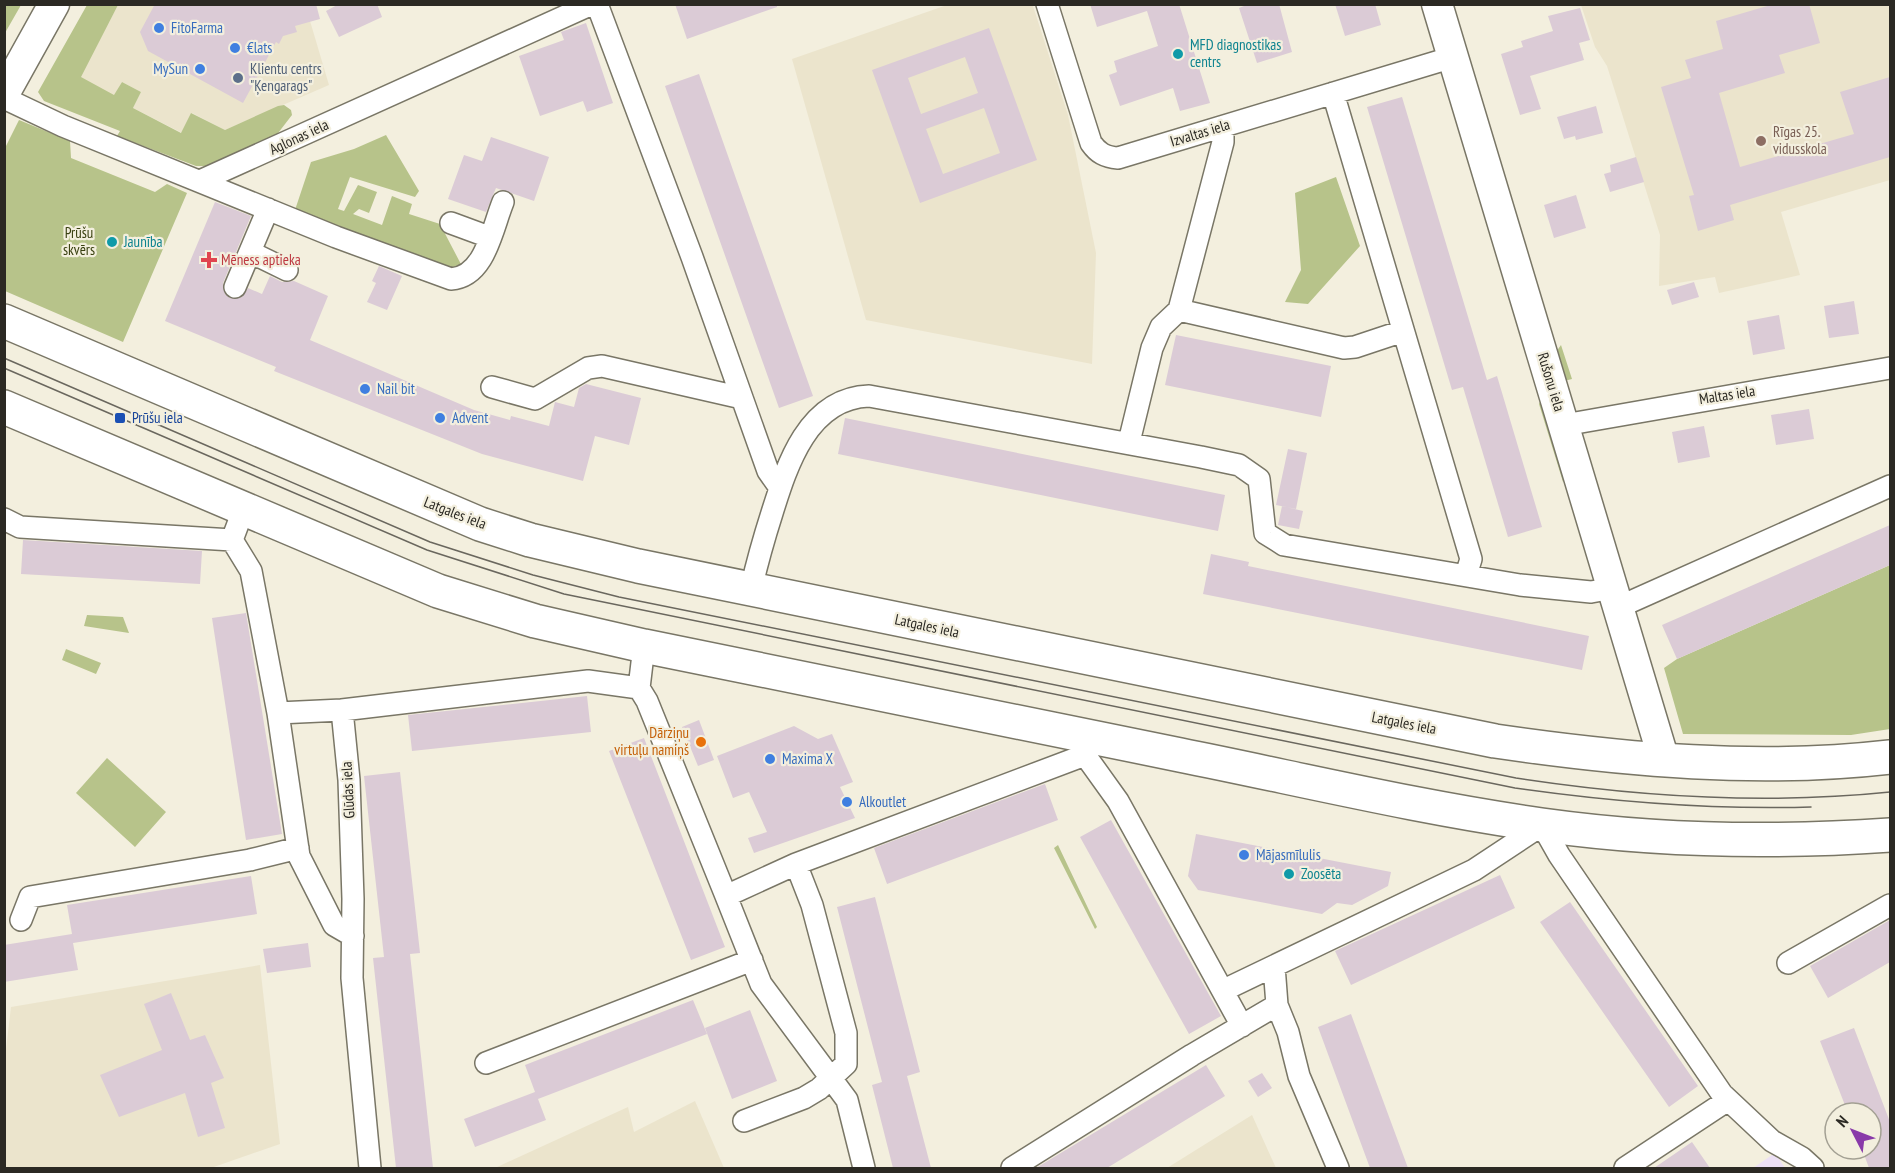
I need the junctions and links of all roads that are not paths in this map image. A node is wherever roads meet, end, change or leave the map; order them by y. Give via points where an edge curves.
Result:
1 (54, 4) edge
2 (592, 4) edge
3 (597, 4) edge
4 (1047, 4) edge
5 (1437, 4) edge
6 (1454, 57) junction
7 (6, 89) edge
8 (1333, 93) junction
9 (1223, 126) junction
10 (200, 181) junction
11 (503, 202) dead end
12 (268, 208) junction
13 (451, 223) dead end
14 (489, 237) junction
15 (250, 252) junction
16 (287, 270) dead end
17 (235, 287) dead end
18 (1179, 310) junction
19 (4, 321) edge
20 (1403, 331) junction
21 (1890, 368) edge
22 (492, 387) dead end
23 (742, 398) junction
24 (4, 407) edge
25 (1564, 425) junction
26 (1129, 442) junction
27 (1890, 486) edge
28 (780, 488) junction
29 (244, 508) junction
30 (4, 519) edge
31 (232, 540) junction
32 (1466, 575) junction
33 (751, 589) junction
34 (1616, 597) junction
35 (644, 646) junction
36 (639, 688) junction
37 (342, 710) junction
38 (278, 713) junction
39 (1087, 746) junction
40 (1890, 758) edge
41 (1664, 760) junction
42 (1542, 825) junction
43 (1890, 835) edge
44 (298, 848) junction
45 (796, 864) junction
46 (726, 896) junction
47 (1890, 905) edge
48 (21, 920) dead end
49 (353, 936) junction
50 (752, 960) junction
51 (1788, 963) dead end
52 (1274, 966) junction
53 (1224, 990) junction
54 (1277, 1005) junction
55 (1242, 1026) junction
56 (486, 1063) dead end
57 (831, 1078) junction
58 (1728, 1100) junction
59 (744, 1121) dead end
60 (370, 1168) edge
61 (864, 1168) edge
62 (1012, 1168) edge
63 (1338, 1168) edge
64 (1625, 1168) edge
65 (1813, 1168) edge

1 - 7 street
2 - 10 street, Aglonas iela
3 - 23 street
4 - 9 street, Izvaltas iela via 1097,152 1118,158
5 - 6 street, Rušonu iela
6 - 8 street, Izvaltas iela
6 - 25 street, Rušonu iela
7 - 10 street via 63,126
8 - 9 street, Izvaltas iela
8 - 20 street
9 - 18 street via 1223,142
10 - 12 street
11 - 14 street
12 - 14 street via 451,279 472,273
12 - 15 street
13 - 14 street
15 - 16 street
15 - 17 street
18 - 20 street via 1344,348
18 - 26 street via 1161,327 1152,348
19 - 33 highway, Latgales iela via 480,524 638,567
20 - 32 street via 1471,559
21 - 25 street, Maltas iela
22 - 23 street via 535,399 588,368 602,366
23 - 28 street via 768,471
24 - 29 highway
25 - 34 street, Rušonu iela
26 - 28 street via 855,396 831,407 802,437
26 - 32 street via 1239,465 1260,479 1265,532 1284,545
27 - 34 street
28 - 33 street
29 - 31 street
29 - 35 highway via 438,591 535,621
30 - 31 street via 20,527
31 - 38 street via 251,571
32 - 34 street
33 - 41 highway, Latgales iela via 1495,741 1583,754
34 - 41 street, Rušonu iela
35 - 36 street
35 - 39 highway
36 - 37 street via 588,681
36 - 46 street
37 - 38 street
37 - 49 street, Glūdas iela via 349,780
38 - 44 street
39 - 42 highway
39 - 45 street
39 - 53 street
40 - 41 highway, Latgales iela via 1810,764
42 - 43 highway via 1725,839 1828,840
42 - 52 street via 1474,870
42 - 58 street
44 - 48 street via 250,860 30,897
44 - 49 street via 333,925
45 - 46 street
45 - 57 street via 812,905 846,1033 846,1064
46 - 50 street
47 - 51 street
49 - 60 street, Glūdas iela via 352,978
50 - 56 street
50 - 57 street via 760,984
52 - 53 street
52 - 54 street
53 - 55 street
54 - 55 street
54 - 63 street via 1299,1076
55 - 62 street
57 - 59 street via 804,1098
57 - 61 street via 847,1100
58 - 64 street
58 - 65 street via 1772,1141

